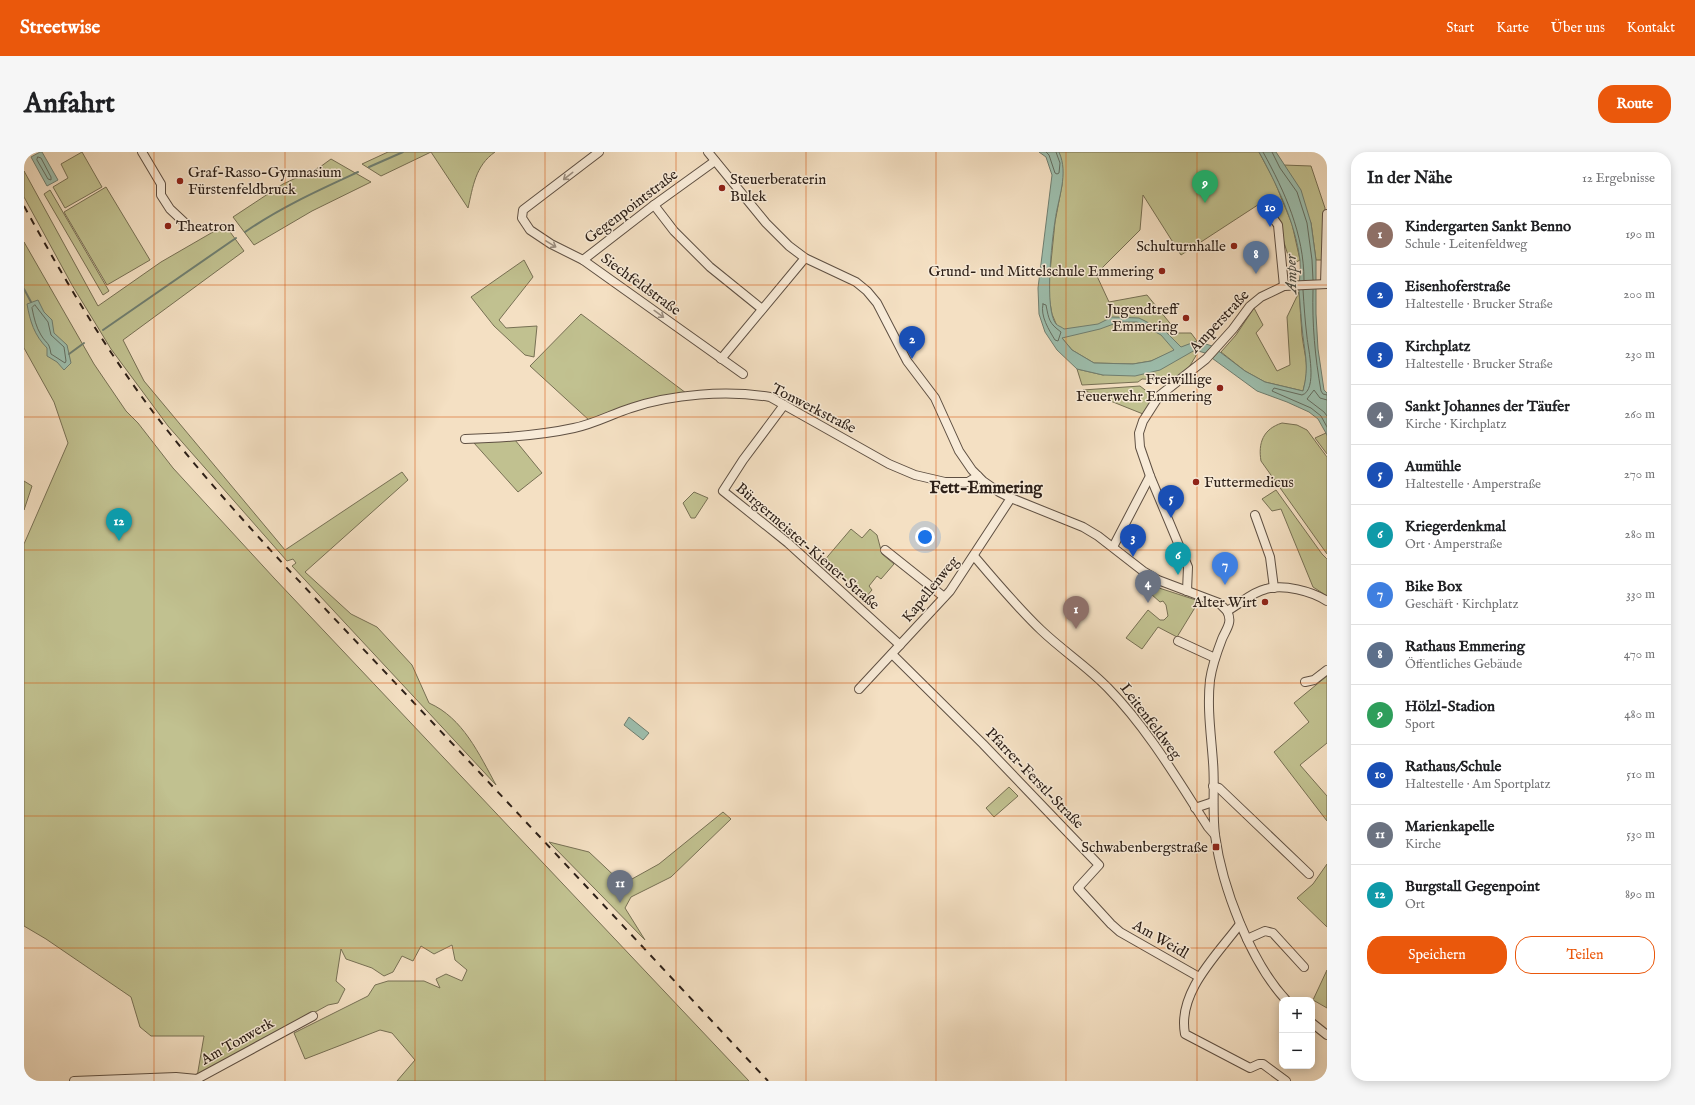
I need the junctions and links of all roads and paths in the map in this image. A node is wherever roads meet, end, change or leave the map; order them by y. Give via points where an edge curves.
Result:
1 (142, 152) edge
2 (599, 152) edge
3 (708, 152) edge
4 (716, 162) junction
5 (654, 205) junction
6 (1268, 211) dead end
7 (1327, 214) edge
8 (186, 224) dead end
9 (805, 258) junction
10 (583, 260) junction
11 (1324, 284) edge
12 (1284, 286) junction
13 (762, 309) junction
14 (721, 359) junction
15 (743, 374) dead end
16 (784, 405) junction
17 (465, 439) dead end
18 (978, 476) junction
19 (1150, 476) junction
20 (1011, 498) junction
21 (1255, 515) dead end
22 (1113, 547) junction
23 (885, 550) dead end
24 (974, 556) junction
25 (1274, 588) junction
26 (1187, 591) junction
27 (944, 597) junction
28 (1327, 601) edge
29 (1227, 611) junction
30 (1178, 641) dead end
31 (900, 645) junction
32 (892, 654) junction
33 (1215, 658) junction
34 (1327, 670) edge
35 (1305, 682) dead end
36 (860, 689) dead end
37 (1213, 786) junction
38 (1213, 802) junction
39 (1196, 808) junction
40 (1215, 835) junction
41 (1309, 874) dead end
42 (1111, 924) joint
43 (1240, 924) junction
44 (1247, 938) junction
45 (1304, 968) dead end
46 (1199, 977) junction
47 (1284, 997) edge
48 (313, 1016) dead end
49 (1315, 1025) edge
50 (1327, 1035) edge
51 (91, 1080) edge
52 (74, 1081) edge
53 (1286, 1081) edge

1 - 8 street via 161,184 162,195 170,210
2 -> 10 street, Siechfeldstraße via 524,210 522,218 530,230
3 - 4 street
4 - 5 street, Gegenpointstraße
4 - 9 street via 778,236
5 - 10 street, Gegenpointstraße
5 - 13 street via 674,231 710,267
6 - 12 street via 1278,225
7 - 11 street, Amperstraße
9 - 13 street
9 - 18 street via 856,282 873,298 907,361 935,398 960,451
10 -> 14 street, Siechfeldstraße
11 - 12 street, Amperstraße
12 - 19 street, Amperstraße via 1261,297 1250,306 1206,359 1159,396 1143,421 1139,433 1140,447
13 - 14 street
14 - 15 street, Siechfeldstraße
16 - 17 street, Tonwerkstraße via 770,397 755,395 689,396 632,407 589,424 557,432 534,436
16 - 18 street, Tonwerkstraße via 915,476 968,482
16 - 31 street, Bürgermeister-Kiener-Straße via 723,491 788,543
18 - 20 street
19 - 22 street
19 - 26 street, Amperstraße via 1188,567
20 - 22 street via 1078,525
20 - 24 street, Kapellenweg
21 - 25 street via 1270,557
22 - 26 street via 1158,580
23 - 27 street
24 - 27 street, Kapellenweg
24 - 39 street, Leitenfeldweg via 1013,602 1042,631 1108,687 1153,744
25 - 28 street via 1298,589 1316,594
25 - 29 street via 1257,592
26 - 29 street via 1219,603
27 - 31 street, Kapellenweg
29 - 33 street via 1229,624
30 - 33 street
31 - 32 street, Kapellenweg
32 - 36 street, Kapellenweg
32 - 42 street, Pfarrer-Ferstl-Straße via 1100,865 1078,888
33 - 37 street via 1208,699
34 - 35 street via 1314,680
37 - 38 street
37 - 41 street via 1219,788
38 - 39 street
38 - 40 street
39 - 40 street, Leitenfeldweg
40 - 43 street via 1220,861
42 - 46 street, Am Weidl via 1120,932
43 - 44 street
43 - 46 street
44 - 45 street via 1265,930 1273,933
44 - 47 street via 1257,960
46 - 53 street via 1188,1001 1184,1034 1250,1068 1264,1064
48 - 51 street, Am Tonwerk via 197,1079 176,1077
49 - 50 street
51 - 52 street, Am Tonwerk

